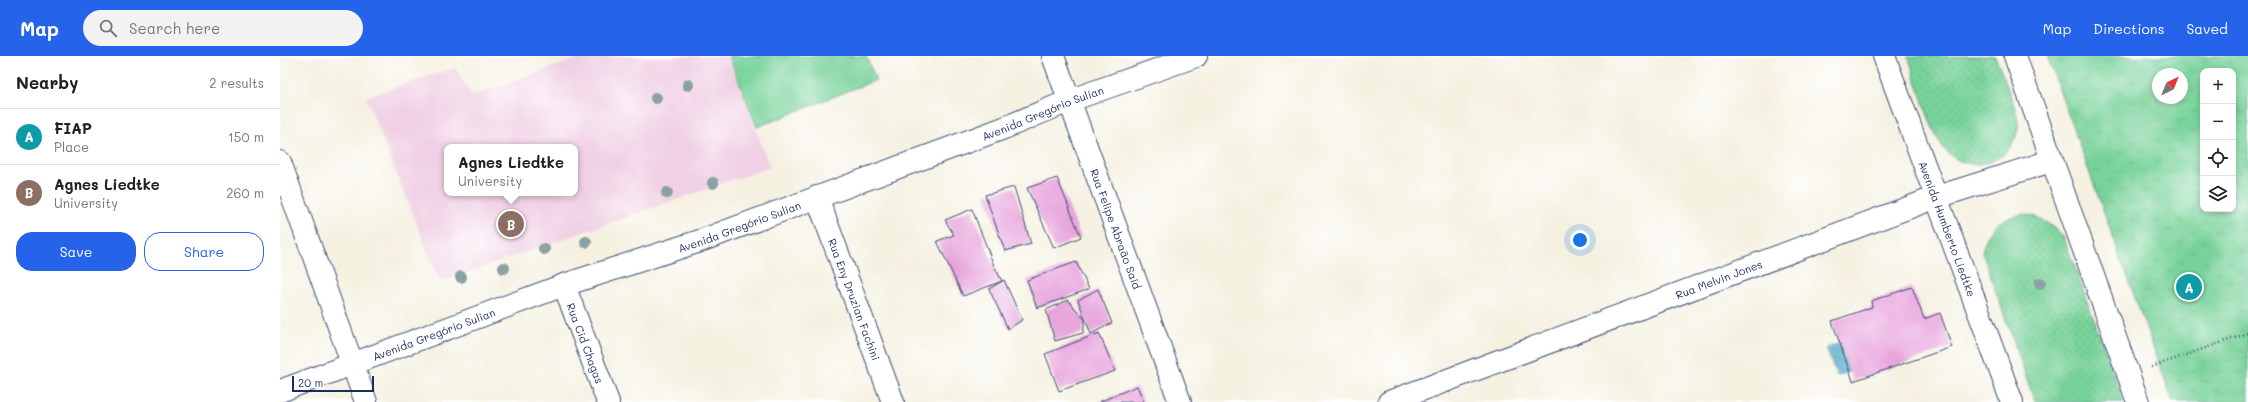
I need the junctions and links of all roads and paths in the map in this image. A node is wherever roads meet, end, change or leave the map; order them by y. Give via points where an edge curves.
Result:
1 (1053, 56) edge
2 (1196, 56) edge
3 (1884, 56) edge
4 (2015, 56) edge
5 (1071, 100) junction
6 (2051, 161) junction
7 (280, 162) edge
8 (817, 197) junction
9 (1937, 197) junction
10 (564, 284) junction
11 (2248, 333) edge
12 (352, 364) junction
13 (2159, 365) dead end
14 (280, 391) edge
15 (366, 402) edge
16 (608, 402) edge
17 (893, 402) edge
18 (1180, 402) edge
19 (1389, 402) edge
20 (2012, 402) edge
21 (2138, 402) edge

1 - 5 street, Rua Felipe Abraão Said
2 - 5 street, Avenida Gregório Sulian
3 - 9 street, Avenida Humberto Liedtke
4 - 6 street
5 - 8 street, Avenida Gregório Sulian via 1004,128
5 - 18 street, Rua Felipe Abraão Said
6 - 9 street, Rua Melvin Jones
6 - 21 street
7 - 12 street
8 - 10 street, Avenida Gregório Sulian via 700,241
8 - 17 street, Rua Eny Druzian Fachini
9 - 19 street, Rua Melvin Jones
9 - 20 street, Avenida Humberto Liedtke
10 - 12 street, Avenida Gregório Sulian
10 - 16 street, Rua Cid Chagas
11 - 13 path
12 - 14 street, Avenida Gregório Sulian
12 - 15 street

